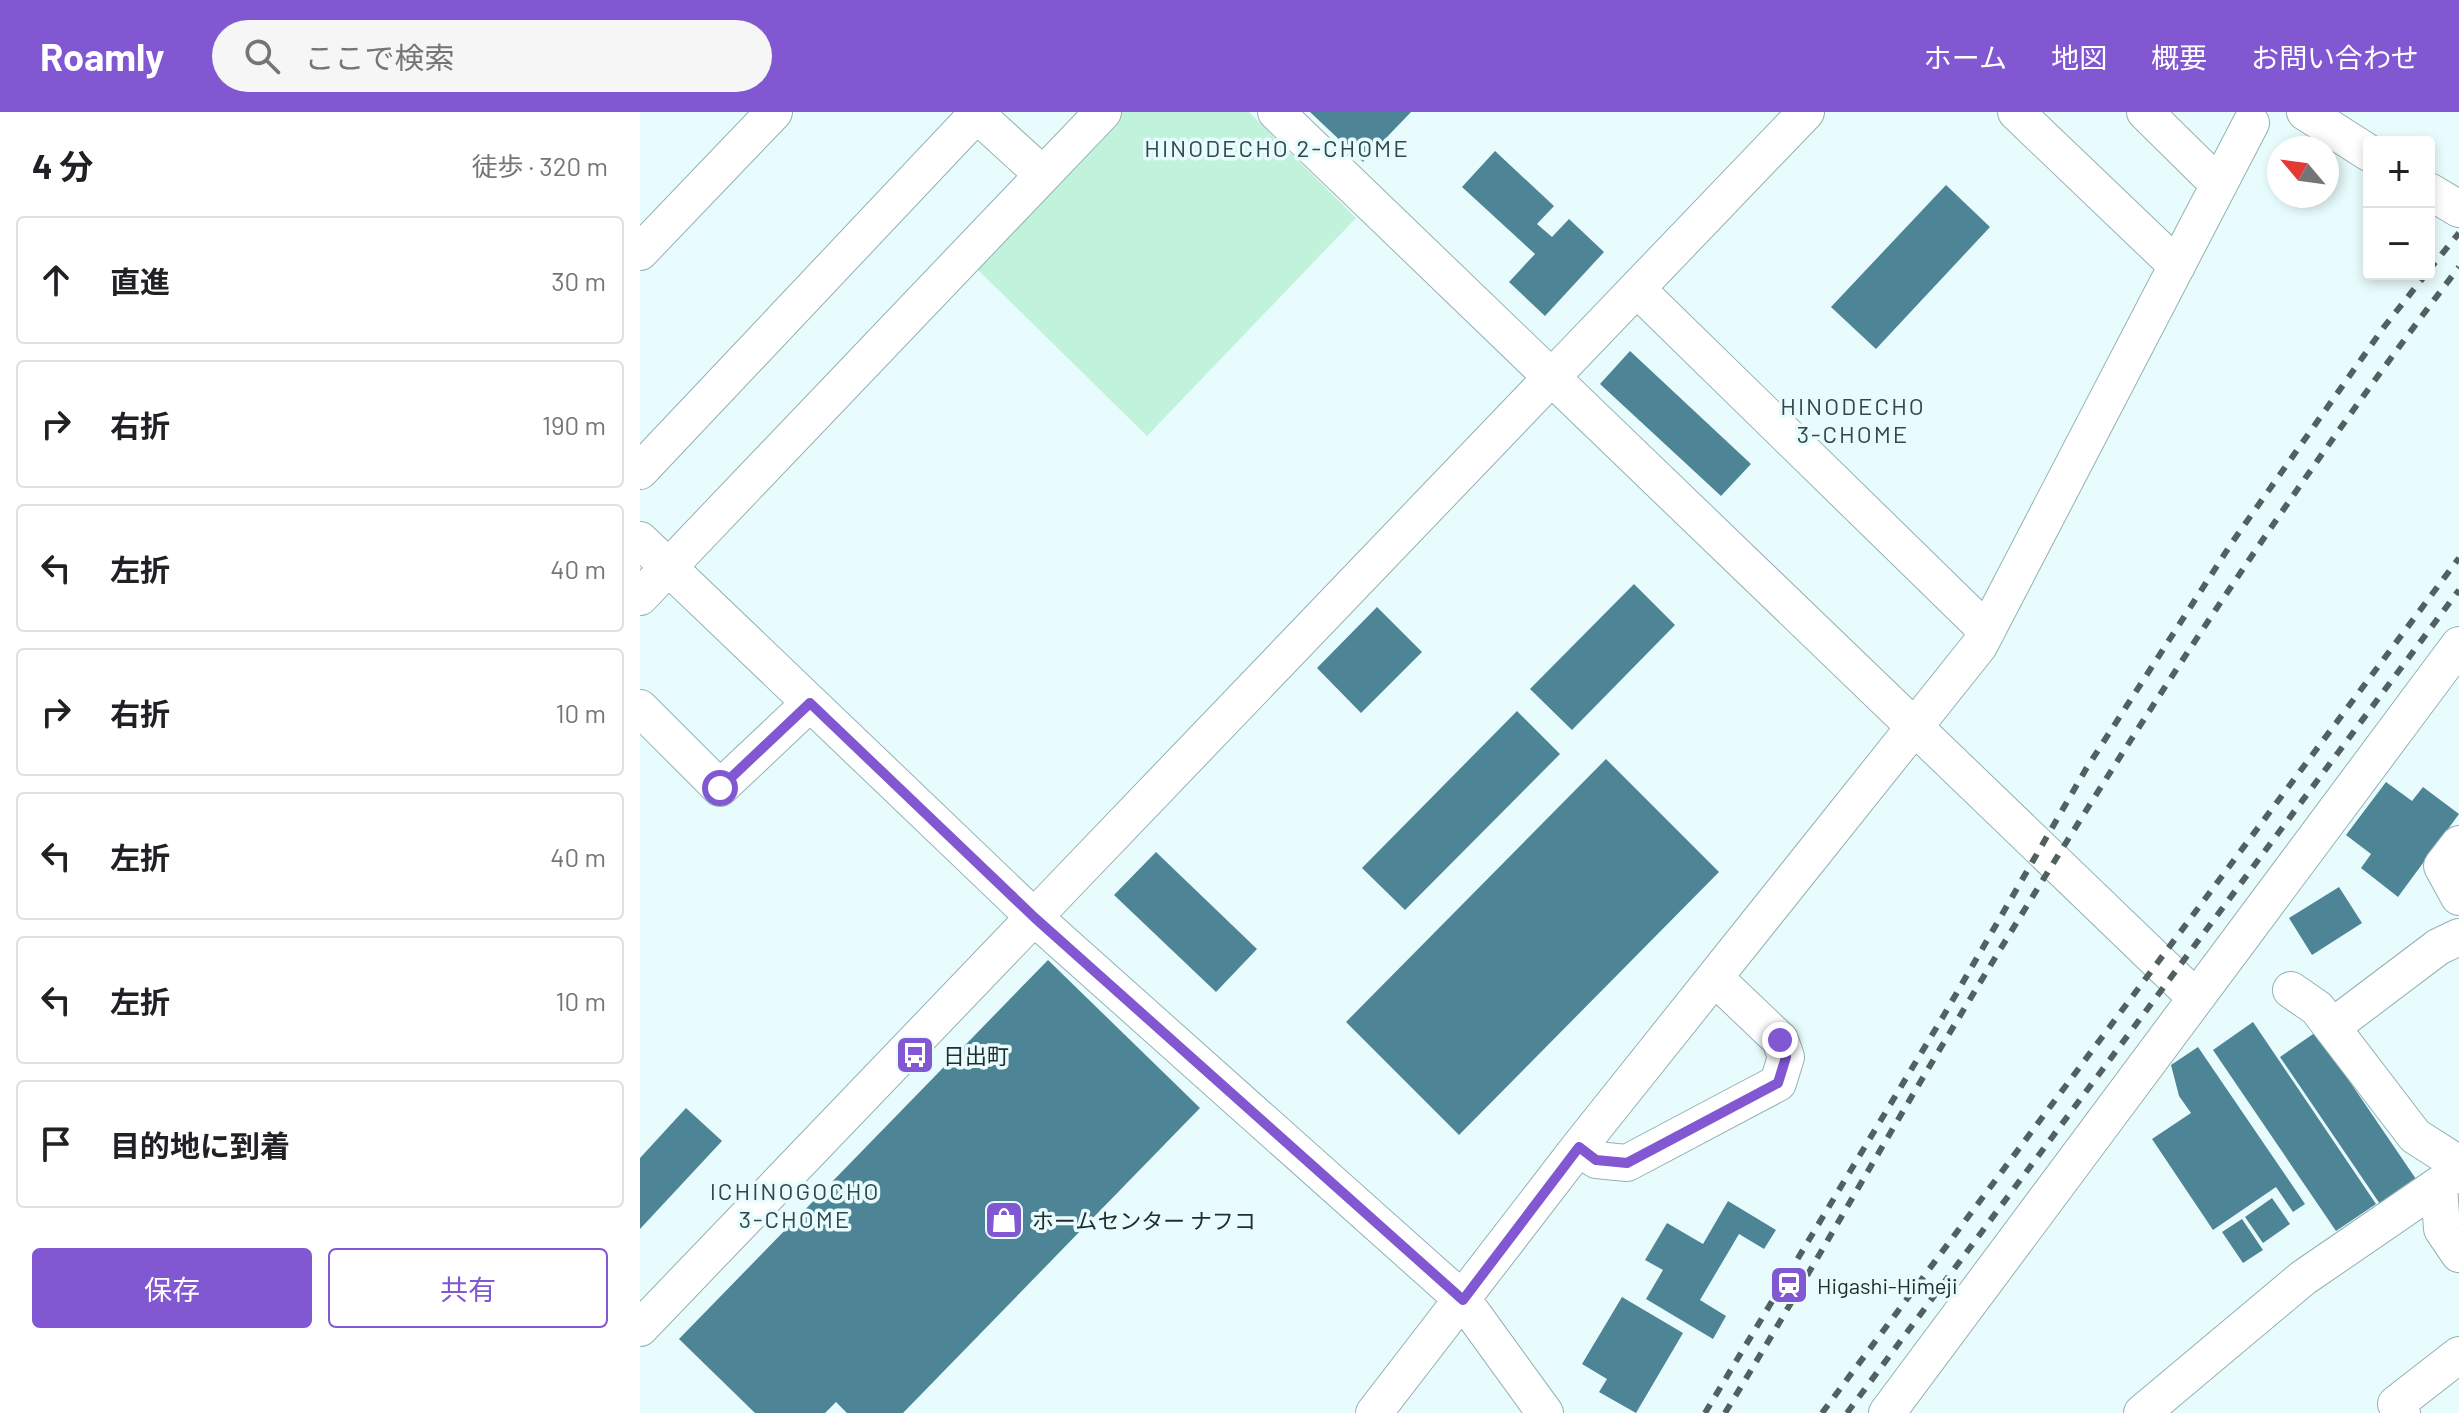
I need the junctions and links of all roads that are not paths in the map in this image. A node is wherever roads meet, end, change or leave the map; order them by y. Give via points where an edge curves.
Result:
1 (774, 112) edge
2 (1103, 112) edge
3 (1276, 112) edge
4 (1806, 112) edge
5 (2016, 112) edge
6 (2145, 112) edge
7 (2305, 112) edge
8 (990, 117) edge
9 (2251, 123) dead end
10 (2363, 149) edge
11 (1041, 173) junction
12 (2219, 185) junction
13 (2435, 195) edge
14 (2459, 209) edge
15 (640, 252) edge
16 (2177, 266) junction
17 (1637, 289) junction
18 (1552, 377) junction
19 (640, 471) edge
20 (640, 540) edge
21 (668, 566) junction
22 (640, 597) edge
23 (1987, 631) junction
24 (2459, 645) edge
25 (810, 703) junction
26 (640, 708) edge
27 (1915, 729) junction
28 (2459, 844) edge
29 (2459, 897) edge
30 (1035, 918) junction
31 (2459, 937) edge
32 (1715, 978) junction
33 (2291, 990) dead end
34 (2196, 998) junction
35 (2332, 1027) junction
36 (1579, 1147) junction
37 (2452, 1174) edge
38 (2459, 1254) edge
39 (1463, 1300) junction
40 (640, 1328) edge
41 (2459, 1355) edge
42 (1374, 1413) edge
43 (1545, 1413) edge
44 (1887, 1413) edge
45 (2142, 1413) edge
46 (2402, 1413) edge

1 - 15 street
2 - 11 street
3 - 18 street
4 - 17 street
5 - 16 street
6 - 12 street
7 - 10 street
8 - 11 street
8 - 19 street
9 - 12 street
11 - 21 street
12 - 16 street
13 - 14 street
16 - 23 street
17 - 18 street
17 - 23 street
18 - 27 street
18 - 30 street
20 - 21 street
21 - 22 street
21 - 25 street
23 - 27 street
24 - 34 street
25 - 26 street via 720,788
25 - 30 street
27 - 32 street
27 - 34 street
28 - 29 street via 2442,866
30 - 39 street
30 - 40 street
31 - 35 street
32 - 36 street
32 - 36 street via 1780,1040 1786,1057 1778,1083 1627,1163 1596,1160
33 - 35 street via 2317,1008
34 - 44 street
35 - 37 street via 2415,1136
36 - 39 street
37 - 38 street via 2442,1229
37 - 45 street via 2303,1278
39 - 42 street
39 - 43 street
41 - 46 street via 2396,1404

